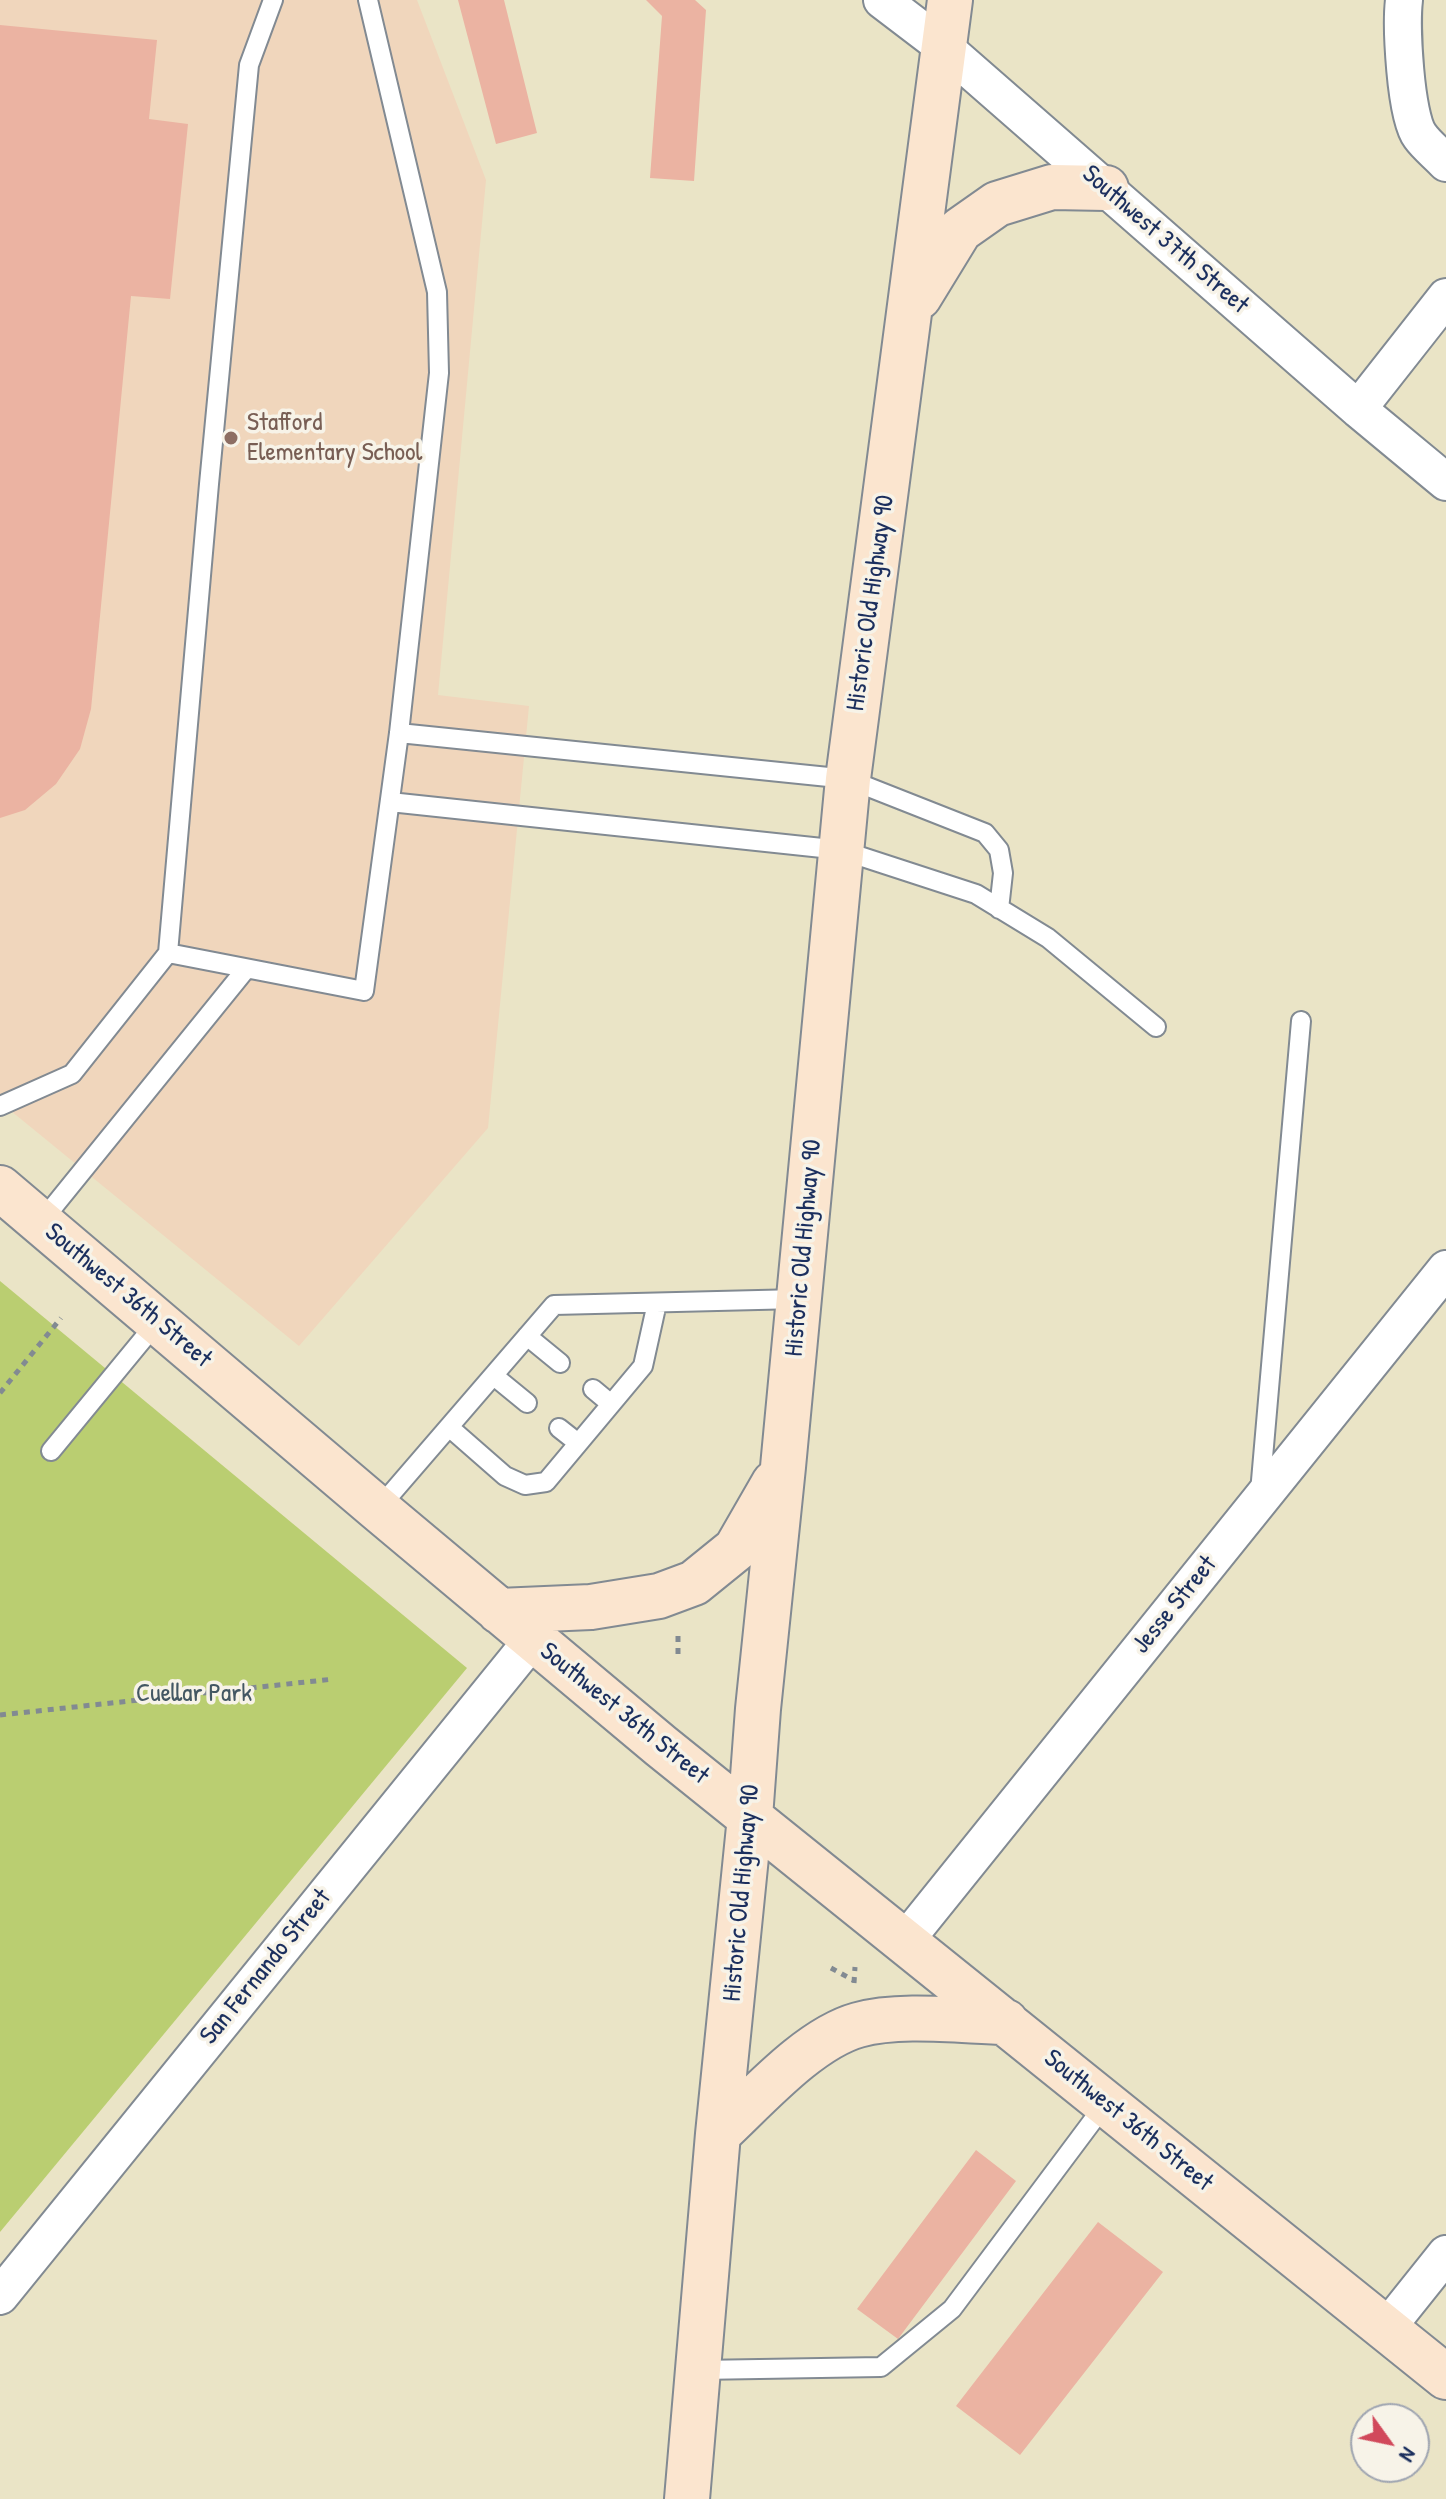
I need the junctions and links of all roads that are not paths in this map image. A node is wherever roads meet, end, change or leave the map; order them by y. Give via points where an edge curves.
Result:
1 (273, 0) edge
2 (368, 0) edge
3 (882, 0) edge
4 (950, 0) edge
5 (1404, 0) edge
6 (945, 48) junction
7 (1446, 163) edge
8 (1106, 188) junction
9 (1446, 297) edge
10 (909, 312) junction
11 (1358, 409) junction
12 (1446, 482) edge
13 (399, 733) junction
14 (848, 779) junction
15 (390, 802) junction
16 (841, 850) junction
17 (999, 909) junction
18 (168, 953) junction
19 (246, 969) junction
20 (1301, 1021) dead end
21 (1156, 1027) dead end
22 (0, 1106) edge
23 (0, 1188) edge
24 (41, 1222) junction
25 (1446, 1269) edge
26 (799, 1299) junction
27 (657, 1303) junction
28 (158, 1321) junction
29 (527, 1336) junction
30 (560, 1363) dead end
31 (494, 1376) junction
32 (593, 1389) dead end
33 (527, 1403) dead end
34 (611, 1404) junction
35 (449, 1427) junction
36 (559, 1428) dead end
37 (578, 1443) junction
38 (51, 1451) dead end
39 (783, 1467) junction
40 (1260, 1500) junction
41 (378, 1509) junction
42 (499, 1611) junction
43 (533, 1639) junction
44 (750, 1817) junction
45 (905, 1941) junction
46 (1006, 2022) junction
47 (1106, 2103) junction
48 (718, 2134) junction
49 (1446, 2254) edge
50 (0, 2296) edge
51 (1386, 2329) junction
52 (699, 2370) junction
53 (1446, 2377) edge
54 (687, 2499) edge

1 - 18 lane via 249,65
2 - 13 lane via 437,292 439,373
3 - 6 street, Southwest 37th Street
4 - 6 main road, Historic Old Highway 90
5 - 7 street via 1407,87 1418,134
6 - 8 street, Southwest 37th Street
6 - 10 main road, Historic Old Highway 90
8 - 10 main road via 1052,187 997,204 960,230
8 - 11 street, Southwest 37th Street
9 - 11 street
10 - 14 main road, Historic Old Highway 90
11 - 12 street, Southwest 37th Street
13 - 14 lane
13 - 15 lane
14 - 16 main road, Historic Old Highway 90
14 - 17 lane via 985,833 999,850
15 - 16 lane
15 - 19 lane via 364,991
16 - 17 lane via 976,894
16 - 26 main road, Historic Old Highway 90
17 - 21 lane via 1048,938
18 - 19 lane
18 - 22 lane via 72,1074
19 - 24 lane
20 - 40 lane
23 - 24 main road, Southwest 36th Street
24 - 28 main road, Southwest 36th Street
25 - 40 street, Jesse Street
26 - 27 lane
26 - 39 main road, Historic Old Highway 90
27 - 29 lane via 554,1305
27 - 34 lane via 643,1366
28 - 38 lane
28 - 41 main road, Southwest 36th Street
29 - 30 lane
29 - 31 lane
31 - 33 lane
31 - 35 lane
32 - 34 lane
34 - 37 lane
35 - 37 lane via 505,1476 525,1485 546,1482
35 - 41 lane
36 - 37 lane
39 - 42 main road via 736,1549 694,1583 659,1596 591,1607
39 - 44 main road, Historic Old Highway 90
40 - 45 street, Jesse Street
41 - 42 main road, Southwest 36th Street
42 - 43 main road, Southwest 36th Street
43 - 44 main road, Southwest 36th Street
43 - 50 street, San Fernando Street
44 - 45 main road, Southwest 36th Street
44 - 48 main road, Historic Old Highway 90
45 - 46 main road, Southwest 36th Street
46 - 47 main road, Southwest 36th Street
46 - 48 main road via 897,2019 856,2025 809,2050
47 - 51 main road, Southwest 36th Street
47 - 52 lane via 952,2309 881,2367
48 - 52 main road, Historic Old Highway 90
49 - 51 street
51 - 53 main road, Southwest 36th Street
52 - 54 main road, Historic Old Highway 90

